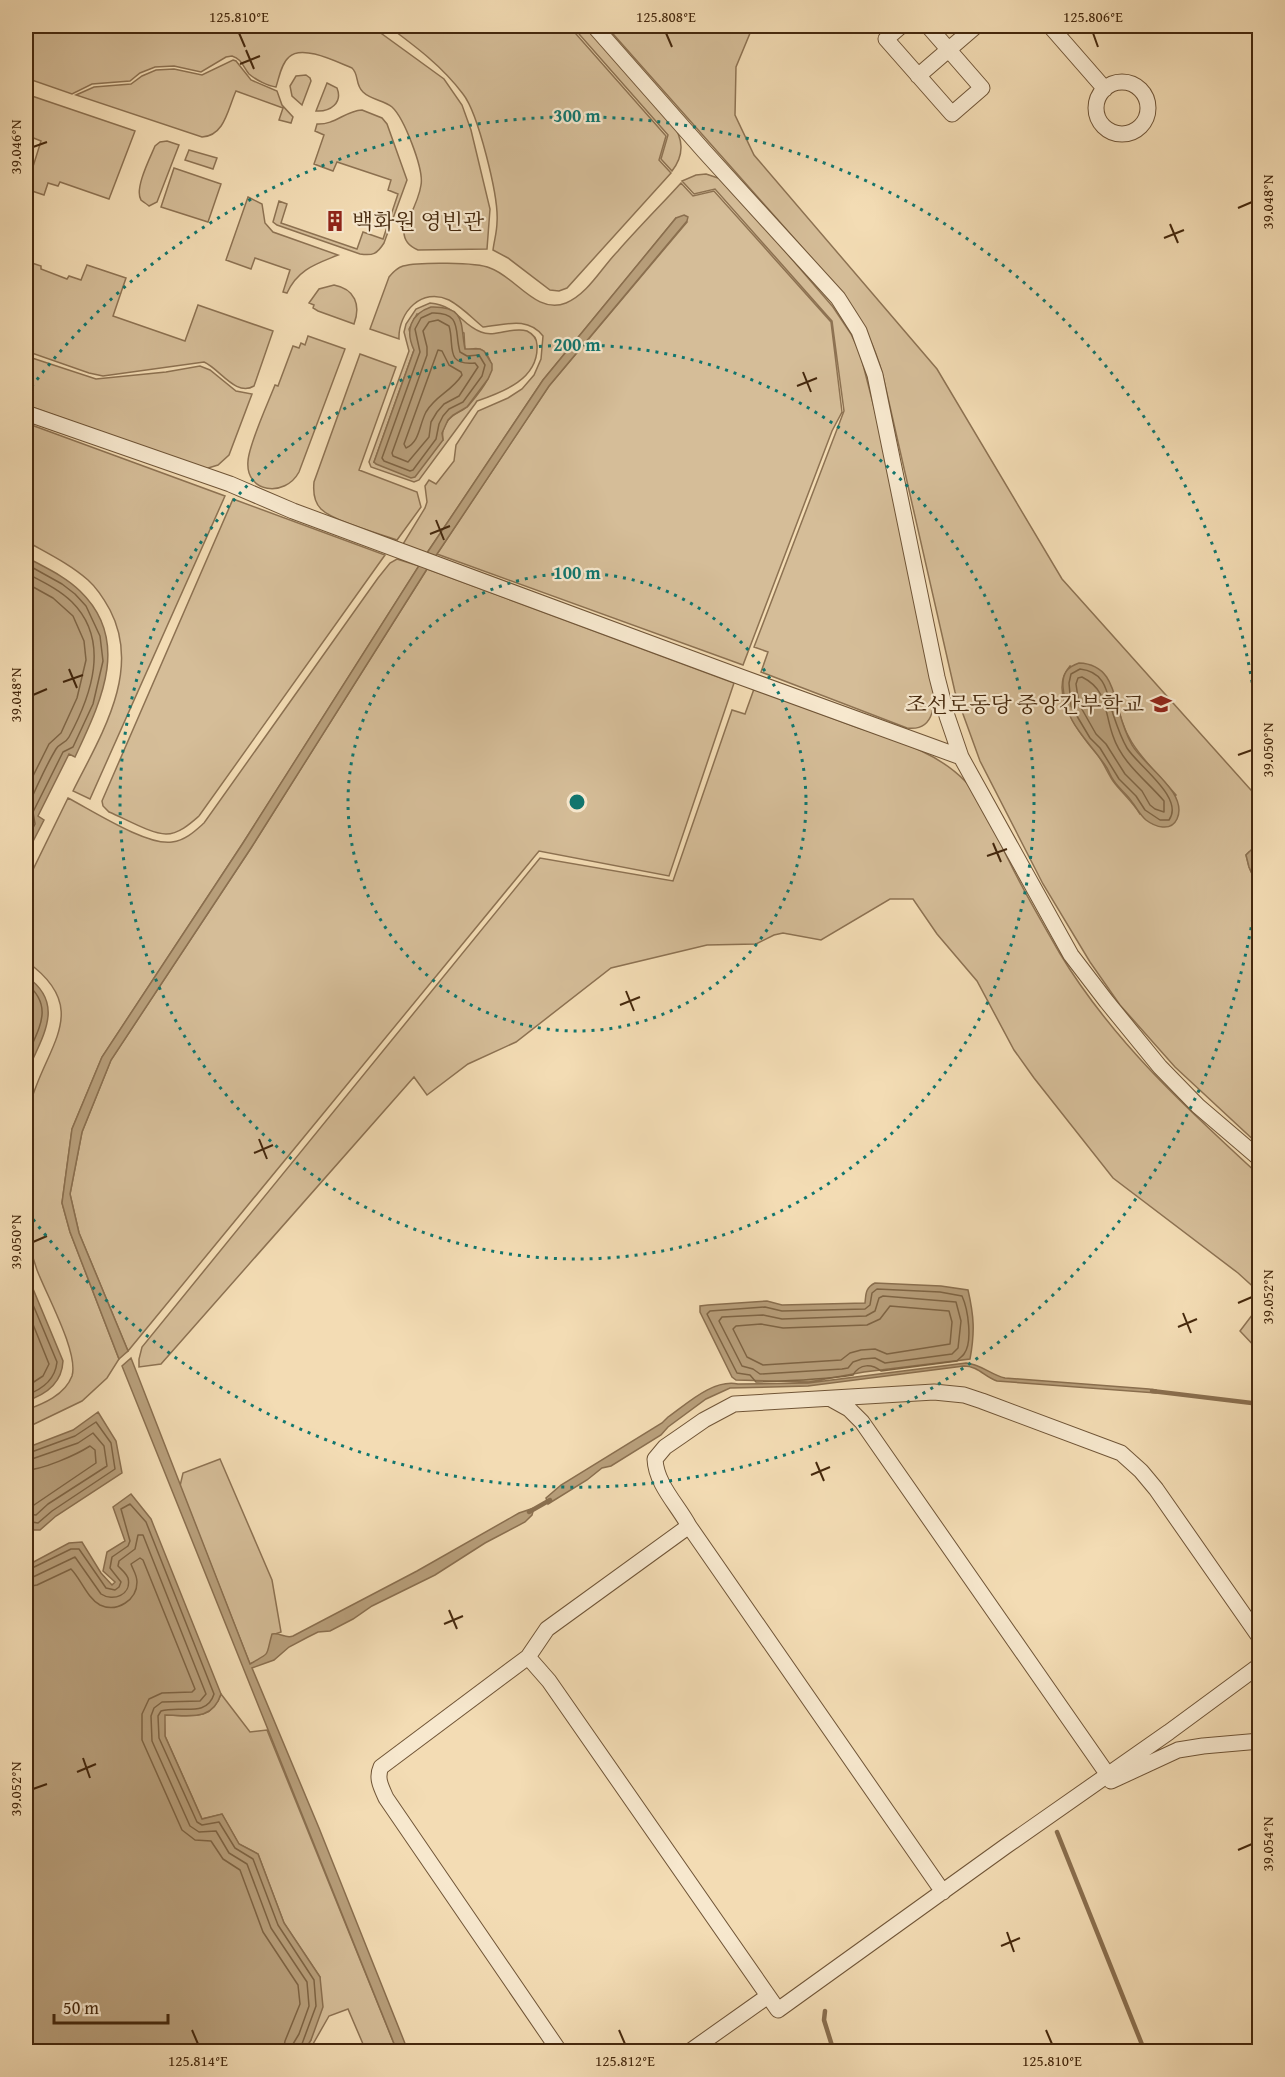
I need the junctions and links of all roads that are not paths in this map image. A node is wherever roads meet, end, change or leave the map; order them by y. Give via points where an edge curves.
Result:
1 (594, 26) edge
2 (901, 26) edge
3 (928, 26) edge
4 (976, 26) edge
5 (1050, 26) edge
6 (949, 50) junction
7 (918, 76) junction
8 (1105, 88) junction
9 (26, 413) edge
10 (961, 757) junction
11 (1260, 1159) edge
12 (831, 1398) junction
13 (689, 1526) junction
14 (1260, 1638) edge
15 (528, 1657) junction
16 (1260, 1665) edge
17 (1260, 1741) edge
18 (1108, 1775) junction
19 (1076, 1797) junction
20 (943, 1892) junction
21 (768, 1996) junction
22 (560, 2052) edge
23 (689, 2052) edge

1 - 10 street via 838,298 859,331 875,375 938,677
2 - 7 street via 886,39
3 - 6 street
4 - 6 street
5 - 8 street
6 - 7 street
6 - 7 street via 982,88 952,114
8 - 8 street via 1096,107 1107,130 1123,135 1144,132 1149,105 1141,90 1126,82
9 - 10 street via 230,484 293,511
10 - 11 street via 1071,955 1160,1067 1198,1107
12 - 13 street via 734,1404 665,1447 655,1459 656,1471
12 - 14 street via 934,1392 964,1395 1120,1453 1156,1489
12 - 18 street via 862,1422
13 - 15 street via 547,1629
13 - 20 street
15 - 21 street via 549,1681
15 - 22 street via 381,1767 378,1774 386,1798
16 - 18 street
17 - 19 street via 1178,1750
18 - 19 street
19 - 20 street
20 - 21 street via 778,2010
21 - 23 street

